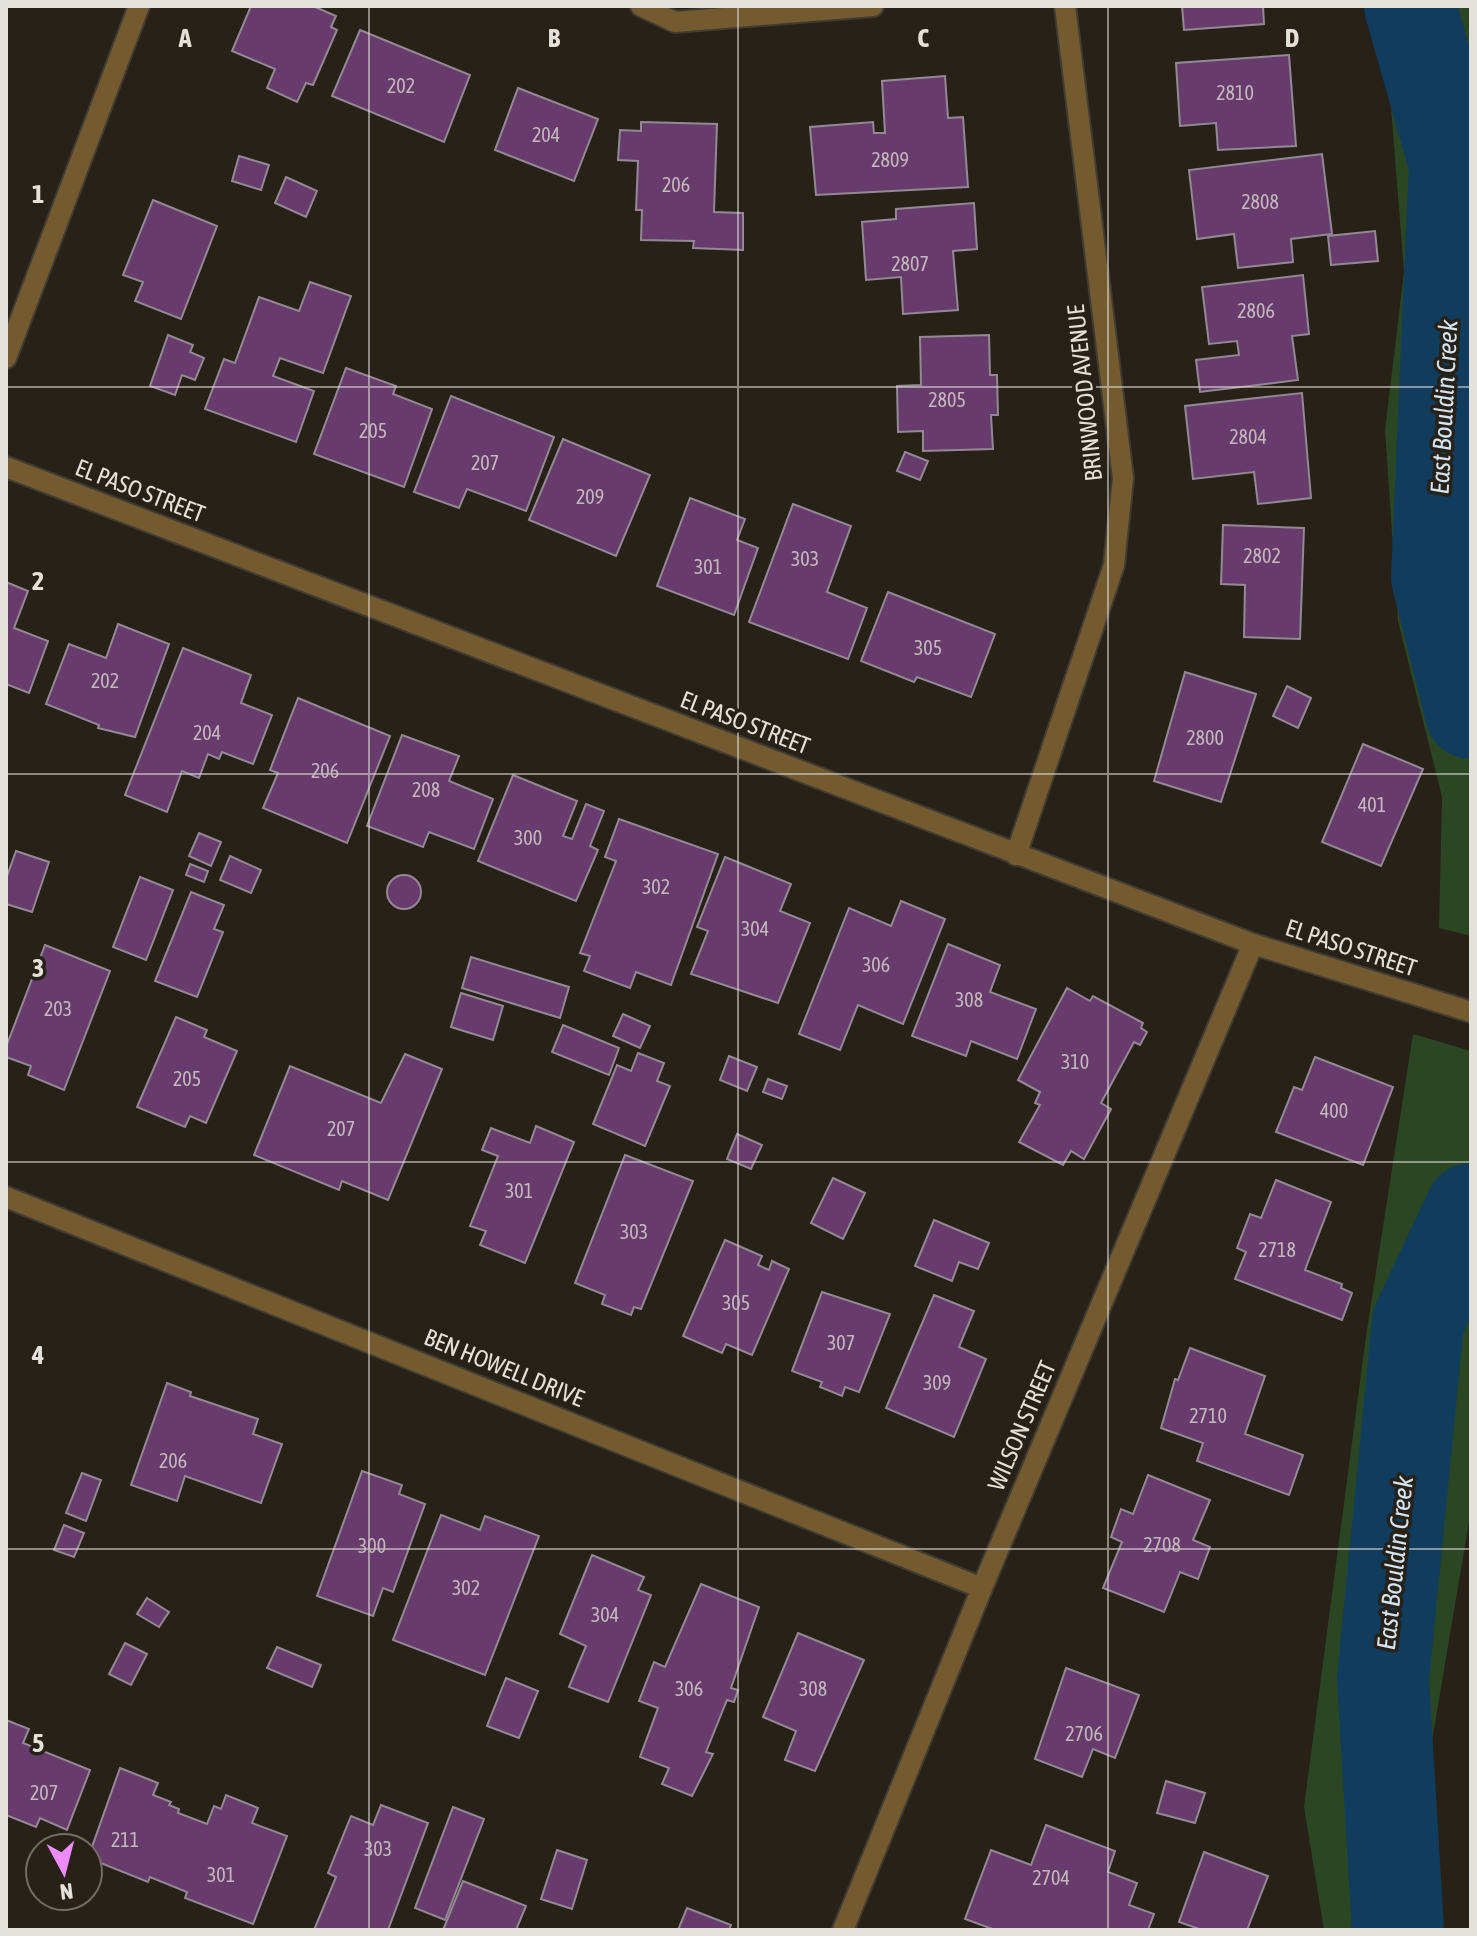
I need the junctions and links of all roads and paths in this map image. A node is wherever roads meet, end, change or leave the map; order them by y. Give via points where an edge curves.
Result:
1 (139, 6) edge
2 (641, 6) edge
3 (873, 6) edge
4 (1065, 6) edge
5 (6, 358) edge
6 (6, 467) edge
7 (1016, 855) junction
8 (1253, 944) junction
9 (1471, 1012) edge
10 (6, 1197) edge
11 (982, 1588) junction
12 (843, 1930) edge

1 - 5 street
2 - 3 street via 675,22
4 - 7 street, BRINWOOD AVENUE via 1123,478 1114,565
6 - 7 street, EL PASO STREET
7 - 8 street, EL PASO STREET
8 - 9 street, EL PASO STREET
8 - 11 street, WILSON STREET
10 - 11 street, BEN HOWELL DRIVE
11 - 12 street, WILSON STREET

